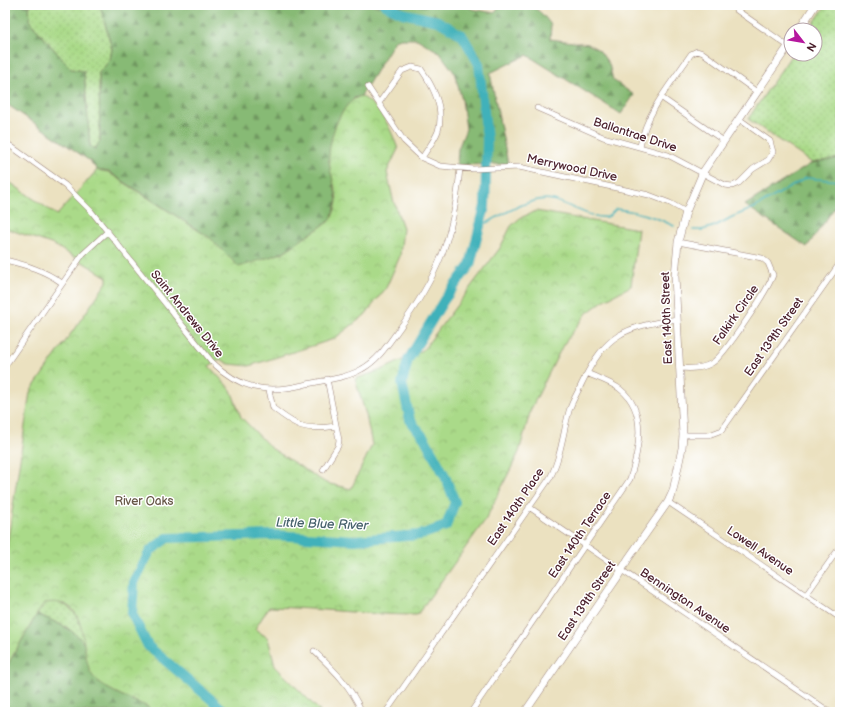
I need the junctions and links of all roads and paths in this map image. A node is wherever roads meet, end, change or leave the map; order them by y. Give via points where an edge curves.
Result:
1 (733, 5) edge
2 (815, 5) edge
3 (804, 22) edge
4 (783, 40) edge
5 (783, 54) edge
6 (368, 87) dead end
7 (757, 92) junction
8 (662, 98) junction
9 (379, 103) junction
10 (538, 108) dead end
11 (739, 119) junction
12 (724, 141) junction
13 (5, 142) edge
14 (640, 146) junction
15 (422, 158) junction
16 (460, 168) junction
17 (703, 172) junction
18 (686, 212) junction
19 (108, 232) junction
20 (678, 242) junction
21 (5, 260) edge
22 (839, 267) edge
23 (62, 283) junction
24 (677, 319) junction
25 (5, 366) edge
26 (679, 368) junction
27 (587, 373) junction
28 (327, 379) junction
29 (269, 390) junction
30 (336, 426) junction
31 (683, 435) junction
32 (322, 470) dead end
33 (668, 502) junction
34 (530, 507) junction
35 (585, 545) junction
36 (840, 547) edge
37 (622, 570) junction
38 (806, 595) junction
39 (840, 618) edge
40 (314, 651) dead end
41 (362, 712) edge
42 (386, 712) edge
43 (471, 712) edge
44 (525, 712) edge
45 (830, 712) edge

1 - 4 street via 735,9
2 - 3 street
5 - 7 street, East 140th Street
6 - 9 street, Merrywood Drive
7 - 8 street via 703,53 695,52 691,54
7 - 11 street, East 140th Street
8 - 12 street
8 - 14 street via 648,122
9 - 15 street, Merrywood Drive via 404,141
9 - 15 street via 402,71 412,67 421,69 434,92 441,119 438,131
10 - 14 street, Ballantrae Drive via 603,137
11 - 12 street, East 140th Street
11 - 17 street, Ballantrae Drive via 770,141 773,148 771,157 732,186 725,185
12 - 17 street, East 140th Street
13 - 19 street, Saint Andrews Drive via 65,185
14 - 17 street, Ballantrae Drive via 668,155
15 - 16 street, Merrywood Drive via 440,166
16 - 18 street, Merrywood Drive via 519,167 649,195
16 - 28 street, Saint Andrews Drive via 457,200 447,244 430,282 414,309 376,359 361,370
17 - 18 street, East 140th Street
18 - 20 street, East 140th Street
19 - 23 street via 83,254
19 - 29 street, Saint Andrews Drive via 212,362 246,386
20 - 24 street, East 140th Street via 675,276
20 - 26 street, Falkirk Circle via 762,258 768,263 773,275 767,289 718,358 704,367
21 - 23 street via 32,266
22 - 31 street, East 139th Street via 722,430 709,435
23 - 25 street
24 - 26 street, East 140th Street
24 - 27 street, East 140th Place via 644,324 622,334 601,351
26 - 31 street, East 140th Street
27 - 34 street, East 140th Place via 570,409 554,470
27 - 35 street, East 140th Terrace via 619,388 628,396 637,416 640,439 630,479
28 - 29 street, Saint Andrews Drive
28 - 30 street
29 - 30 street via 273,408 298,425 317,429
30 - 32 street via 338,446
31 - 33 street, East 140th Street via 678,476
33 - 37 street, East 139th Street
33 - 38 street, Lowell Avenue
34 - 35 street, Bennington Avenue
34 - 42 street, East 140th Place
35 - 37 street, Bennington Avenue
35 - 43 street, East 140th Terrace
36 - 38 street
37 - 44 street, East 139th Street
37 - 45 street, Bennington Avenue
38 - 39 street, Lowell Avenue
40 - 41 street via 354,693

